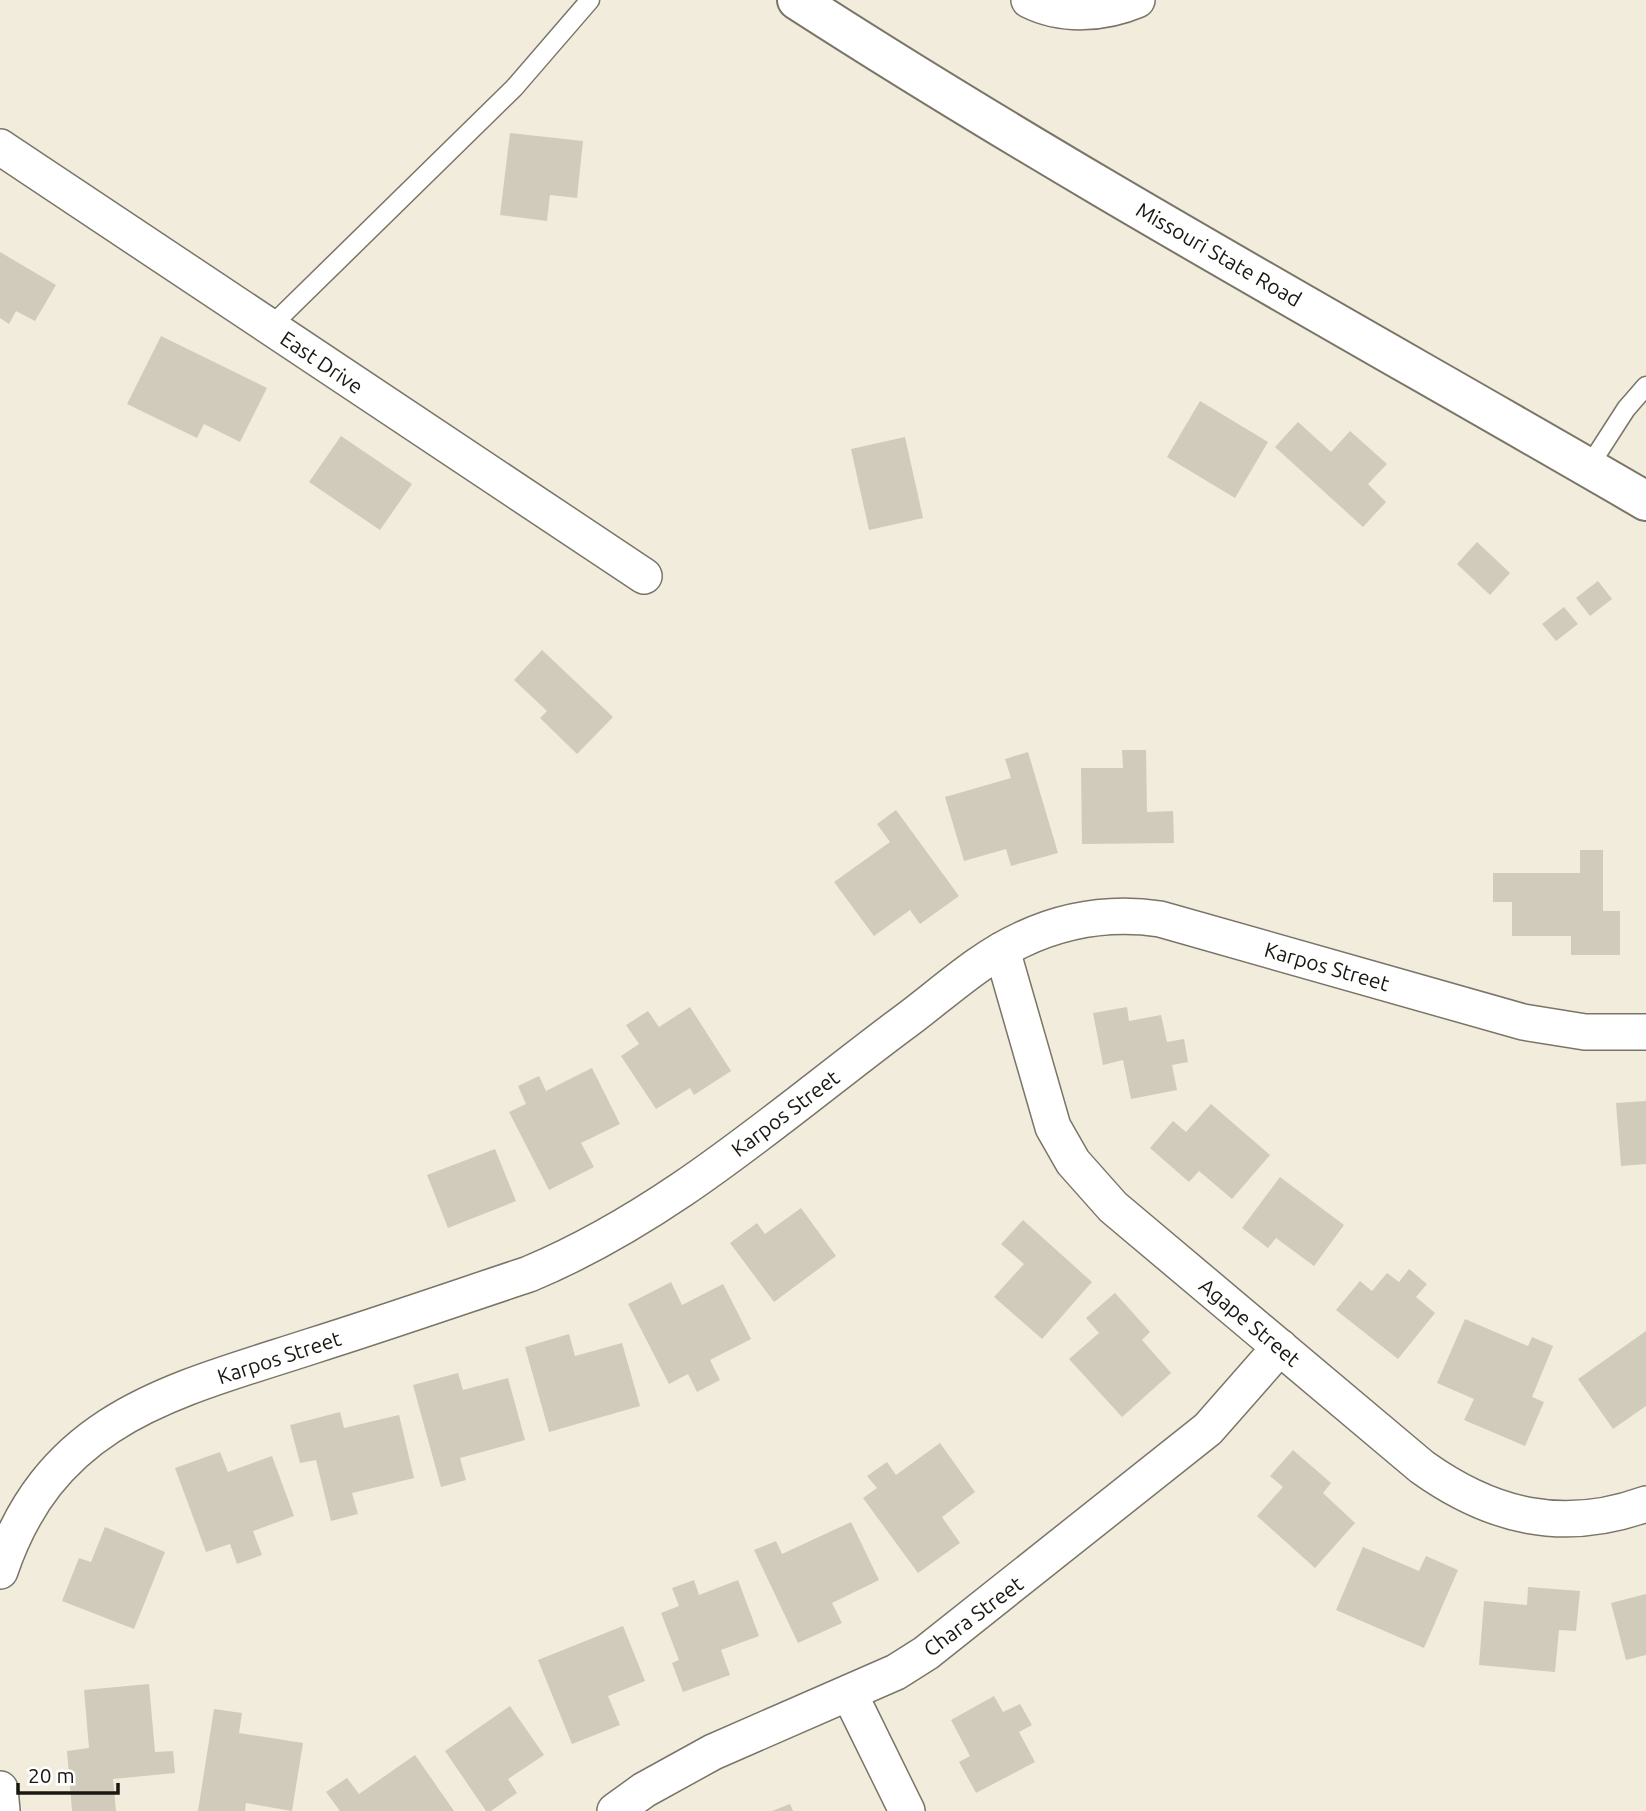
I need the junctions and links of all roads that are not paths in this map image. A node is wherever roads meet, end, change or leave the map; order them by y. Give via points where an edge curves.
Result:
1 (590, 0) edge
2 (797, 0) edge
3 (1030, 0) edge
4 (1137, 0) edge
5 (0, 147) edge
6 (270, 327) junction
7 (1646, 386) edge
8 (1588, 468) junction
9 (1646, 502) edge
10 (644, 576) dead end
11 (1002, 950) junction
12 (1646, 1032) edge
13 (1280, 1347) junction
14 (1646, 1504) edge
15 (0, 1571) edge
16 (849, 1693) junction
17 (0, 1789) edge
18 (2, 1811) edge
19 (615, 1811) edge
20 (908, 1811) edge

1 - 6 lane via 514,88
2 - 8 street, Missouri State Road via 1111,191
3 - 4 street via 1081,13 1115,9
5 - 6 street, East Drive
6 - 10 street, East Drive
7 - 8 lane
8 - 9 street, Missouri State Road
11 - 12 street, Karpos Street via 1062,925 1135,915 1523,1022 1585,1032
11 - 13 street, Agape Street via 1046,1108 1073,1162 1113,1207
11 - 15 street, Karpos Street via 696,1182 614,1234 529,1274 190,1386 133,1410 51,1475 27,1510
13 - 14 street, Agape Street via 1422,1467 1457,1492 1491,1507 1569,1520
13 - 16 street, Chara Street via 1208,1429 1155,1474 926,1653
16 - 19 street, Chara Street via 683,1767
16 - 20 street
17 - 18 street

